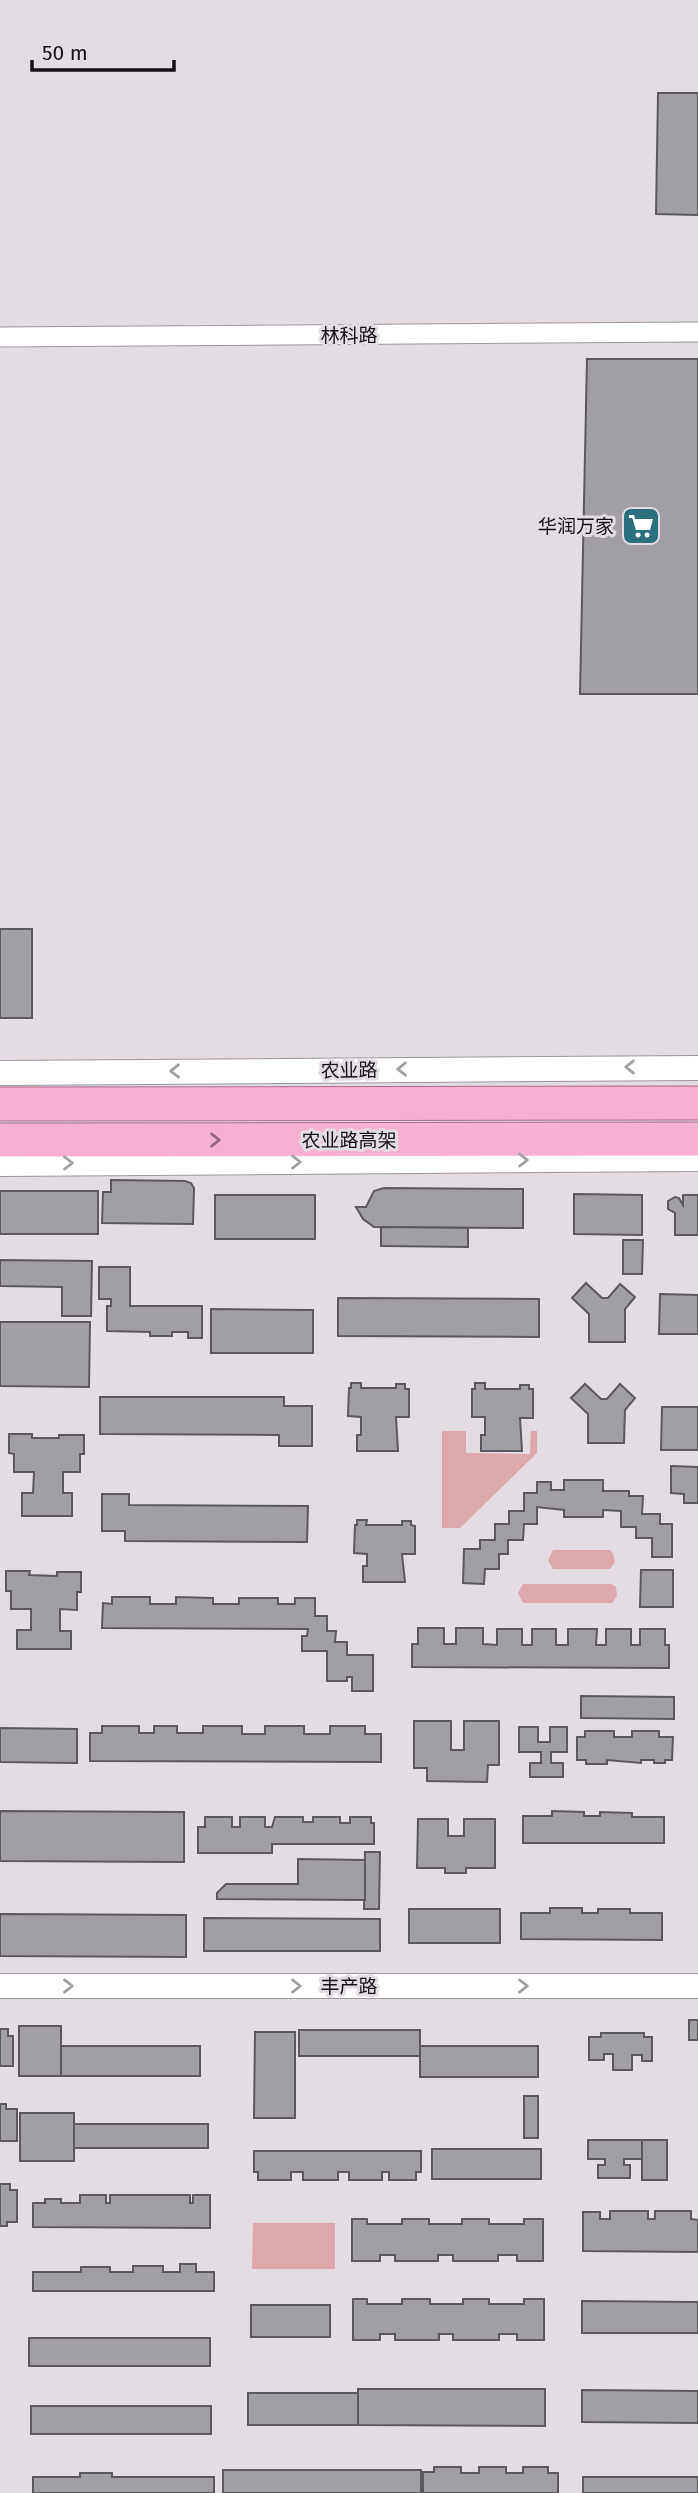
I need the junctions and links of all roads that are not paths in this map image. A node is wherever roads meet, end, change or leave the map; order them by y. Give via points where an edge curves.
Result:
1 (698, 332) edge
2 (0, 337) edge
3 (698, 1068) edge
4 (0, 1073) edge
5 (698, 1082) edge
6 (643, 1103) junction
7 (698, 1103) edge
8 (0, 1104) edge
9 (661, 1139) junction
10 (698, 1139) edge
11 (0, 1140) edge
12 (698, 1149) edge
13 (698, 1159) edge
14 (0, 1164) edge
15 (0, 1986) edge
16 (698, 1986) edge

1 - 2 street, 林科路
3 -> 4 street, 农业路
5 - 6 highway
6 - 7 highway, 农业路高架
6 - 8 highway, 农业路高架
9 - 10 highway, 农业路高架
11 -> 9 highway, 农业路高架
9 - 12 highway
14 -> 13 street
15 -> 16 street, 丰产路

